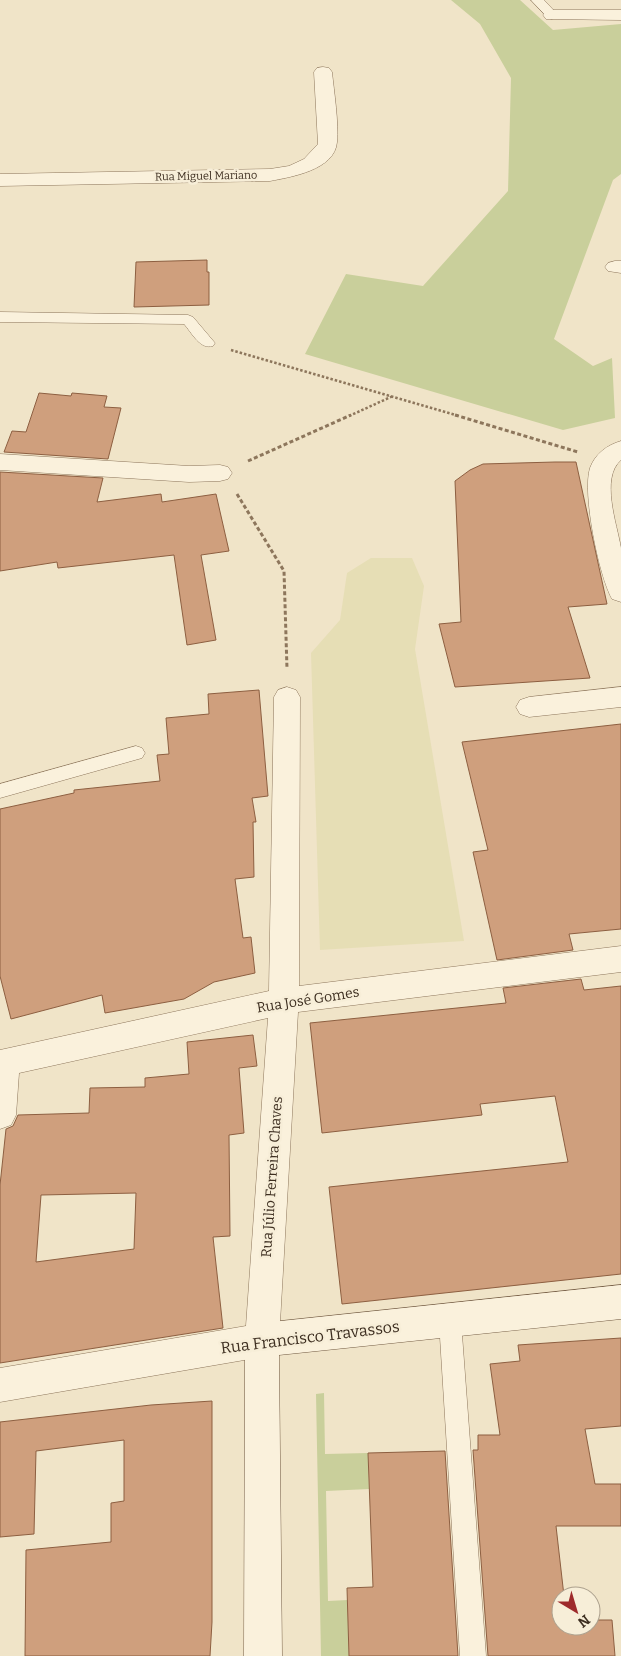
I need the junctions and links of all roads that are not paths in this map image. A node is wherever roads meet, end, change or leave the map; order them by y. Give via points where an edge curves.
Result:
1 (537, 0) edge
2 (552, 15) joint
3 (621, 15) edge
4 (323, 72) dead end
5 (0, 180) edge
6 (0, 317) edge
7 (208, 343) road end
8 (614, 455) edge
9 (0, 462) edge
10 (220, 474) road end
11 (621, 593) edge
12 (621, 697) edge
13 (288, 698) road end
14 (529, 707) dead end
15 (136, 753) dead end
16 (0, 791) edge
17 (621, 959) edge
18 (284, 1001) junction
19 (2, 1064) edge
20 (0, 1115) edge
21 (621, 1302) edge
22 (450, 1321) junction
23 (262, 1340) junction
24 (0, 1386) edge
25 (264, 1656) edge
26 (473, 1656) edge

1 - 2 lane
2 - 3 street
4 - 5 street, Rua Miguel Mariano via 328,144 323,155 296,170 270,175
6 - 7 lane via 188,320
8 - 11 street via 602,466 600,475 602,517 612,568
9 - 10 street
12 - 14 street
13 - 18 street, Rua Júlio Ferreira Chaves
15 - 16 lane
17 - 18 street, Rua José Gomes
18 - 19 street, Rua José Gomes
18 - 23 street, Rua Júlio Ferreira Chaves
19 - 20 street
21 - 22 street, Rua Francisco Travassos
22 - 23 street, Rua Francisco Travassos
22 - 26 lane
23 - 24 street, Rua Francisco Travassos
23 - 25 street, Rua Júlio Ferreira Chaves

